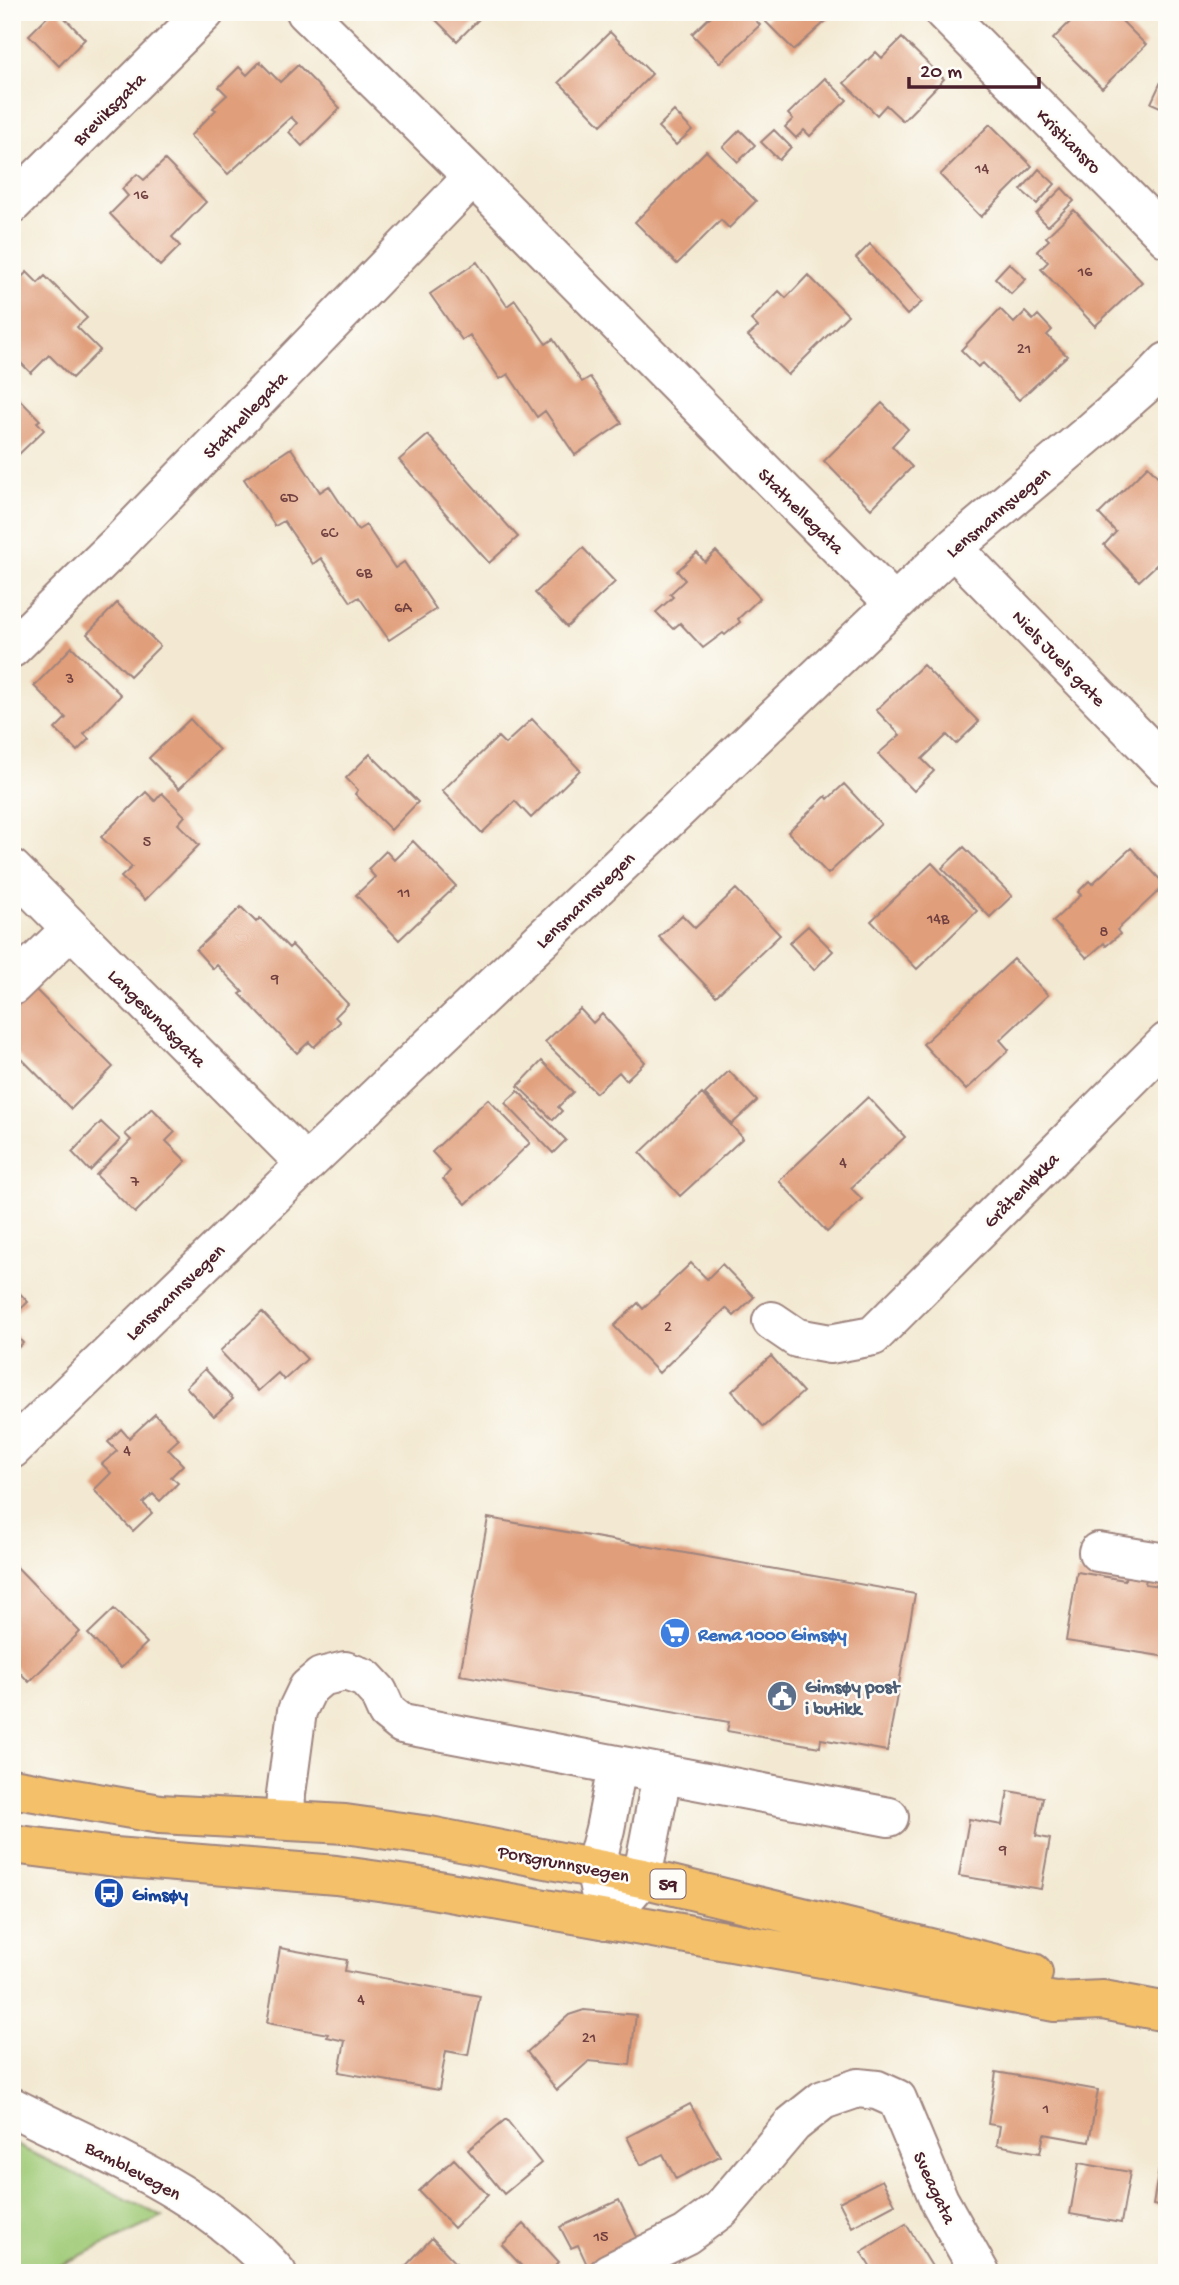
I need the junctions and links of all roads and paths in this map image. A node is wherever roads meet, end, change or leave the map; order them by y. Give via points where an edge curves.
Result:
1 (205, 12) edge
2 (306, 12) edge
3 (944, 12) edge
4 (473, 177) junction
5 (12, 204) edge
6 (1167, 238) edge
7 (1167, 362) edge
8 (953, 548) junction
9 (894, 603) junction
10 (12, 648) edge
11 (1167, 767) edge
12 (12, 869) edge
13 (71, 929) junction
14 (12, 986) edge
15 (1167, 1042) edge
16 (306, 1164) junction
17 (772, 1321) dead end
18 (12, 1449) edge
19 (1098, 1552) dead end
20 (1167, 1563) edge
21 (617, 1767) junction
22 (662, 1775) junction
23 (12, 1788) edge
24 (889, 1817) dead end
25 (285, 1820) junction
26 (12, 1844) edge
27 (595, 1868) junction
28 (642, 1878) junction
29 (606, 1920) junction
30 (1104, 2000) junction
31 (1167, 2012) edge
32 (12, 2107) edge
33 (277, 2273) edge
34 (609, 2273) edge
35 (980, 2273) edge

1 - 5 street, Breviksgata
2 - 4 street, Stathellegata
3 - 6 street, Kristiansro
4 - 9 street, Stathellegata
4 - 10 street, Stathellegata
7 - 8 street, Lensmannsvegen
8 - 9 street, Lensmannsvegen
8 - 11 street, Niels Juels gate
9 - 16 street, Lensmannsvegen
12 - 13 street, Langesundsgata
13 - 14 street
13 - 16 street, Langesundsgata
15 - 17 street, Gråtenløkka via 873,1336 830,1344 797,1338
16 - 18 street, Lensmannsvegen
19 - 20 street
21 - 22 street
21 - 25 street via 402,1724 387,1712 365,1678 345,1671 321,1677 308,1688 297,1711
21 - 27 street
22 - 24 street
22 - 28 street
23 - 25 main road, Porsgrunnsvegen / 59 via 160,1814
25 - 27 main road, Porsgrunnsvegen / 59 via 430,1836
26 - 29 main road, Porsgrunnsvegen / 59 via 336,1875
27 - 28 main road, Porsgrunnsvegen / 59
27 - 29 street
28 - 29 street
28 - 30 main road, Porsgrunnsvegen / 59 via 1060,1979
29 - 30 main road, Porsgrunnsvegen / 59 via 1055,2002
30 - 31 main road, Porsgrunnsvegen / 59
32 - 33 street, Bamblevegen via 179,2191 257,2249
34 - 35 street, Sveagata via 686,2235 721,2209 793,2124 823,2100 858,2088 897,2099 939,2200

